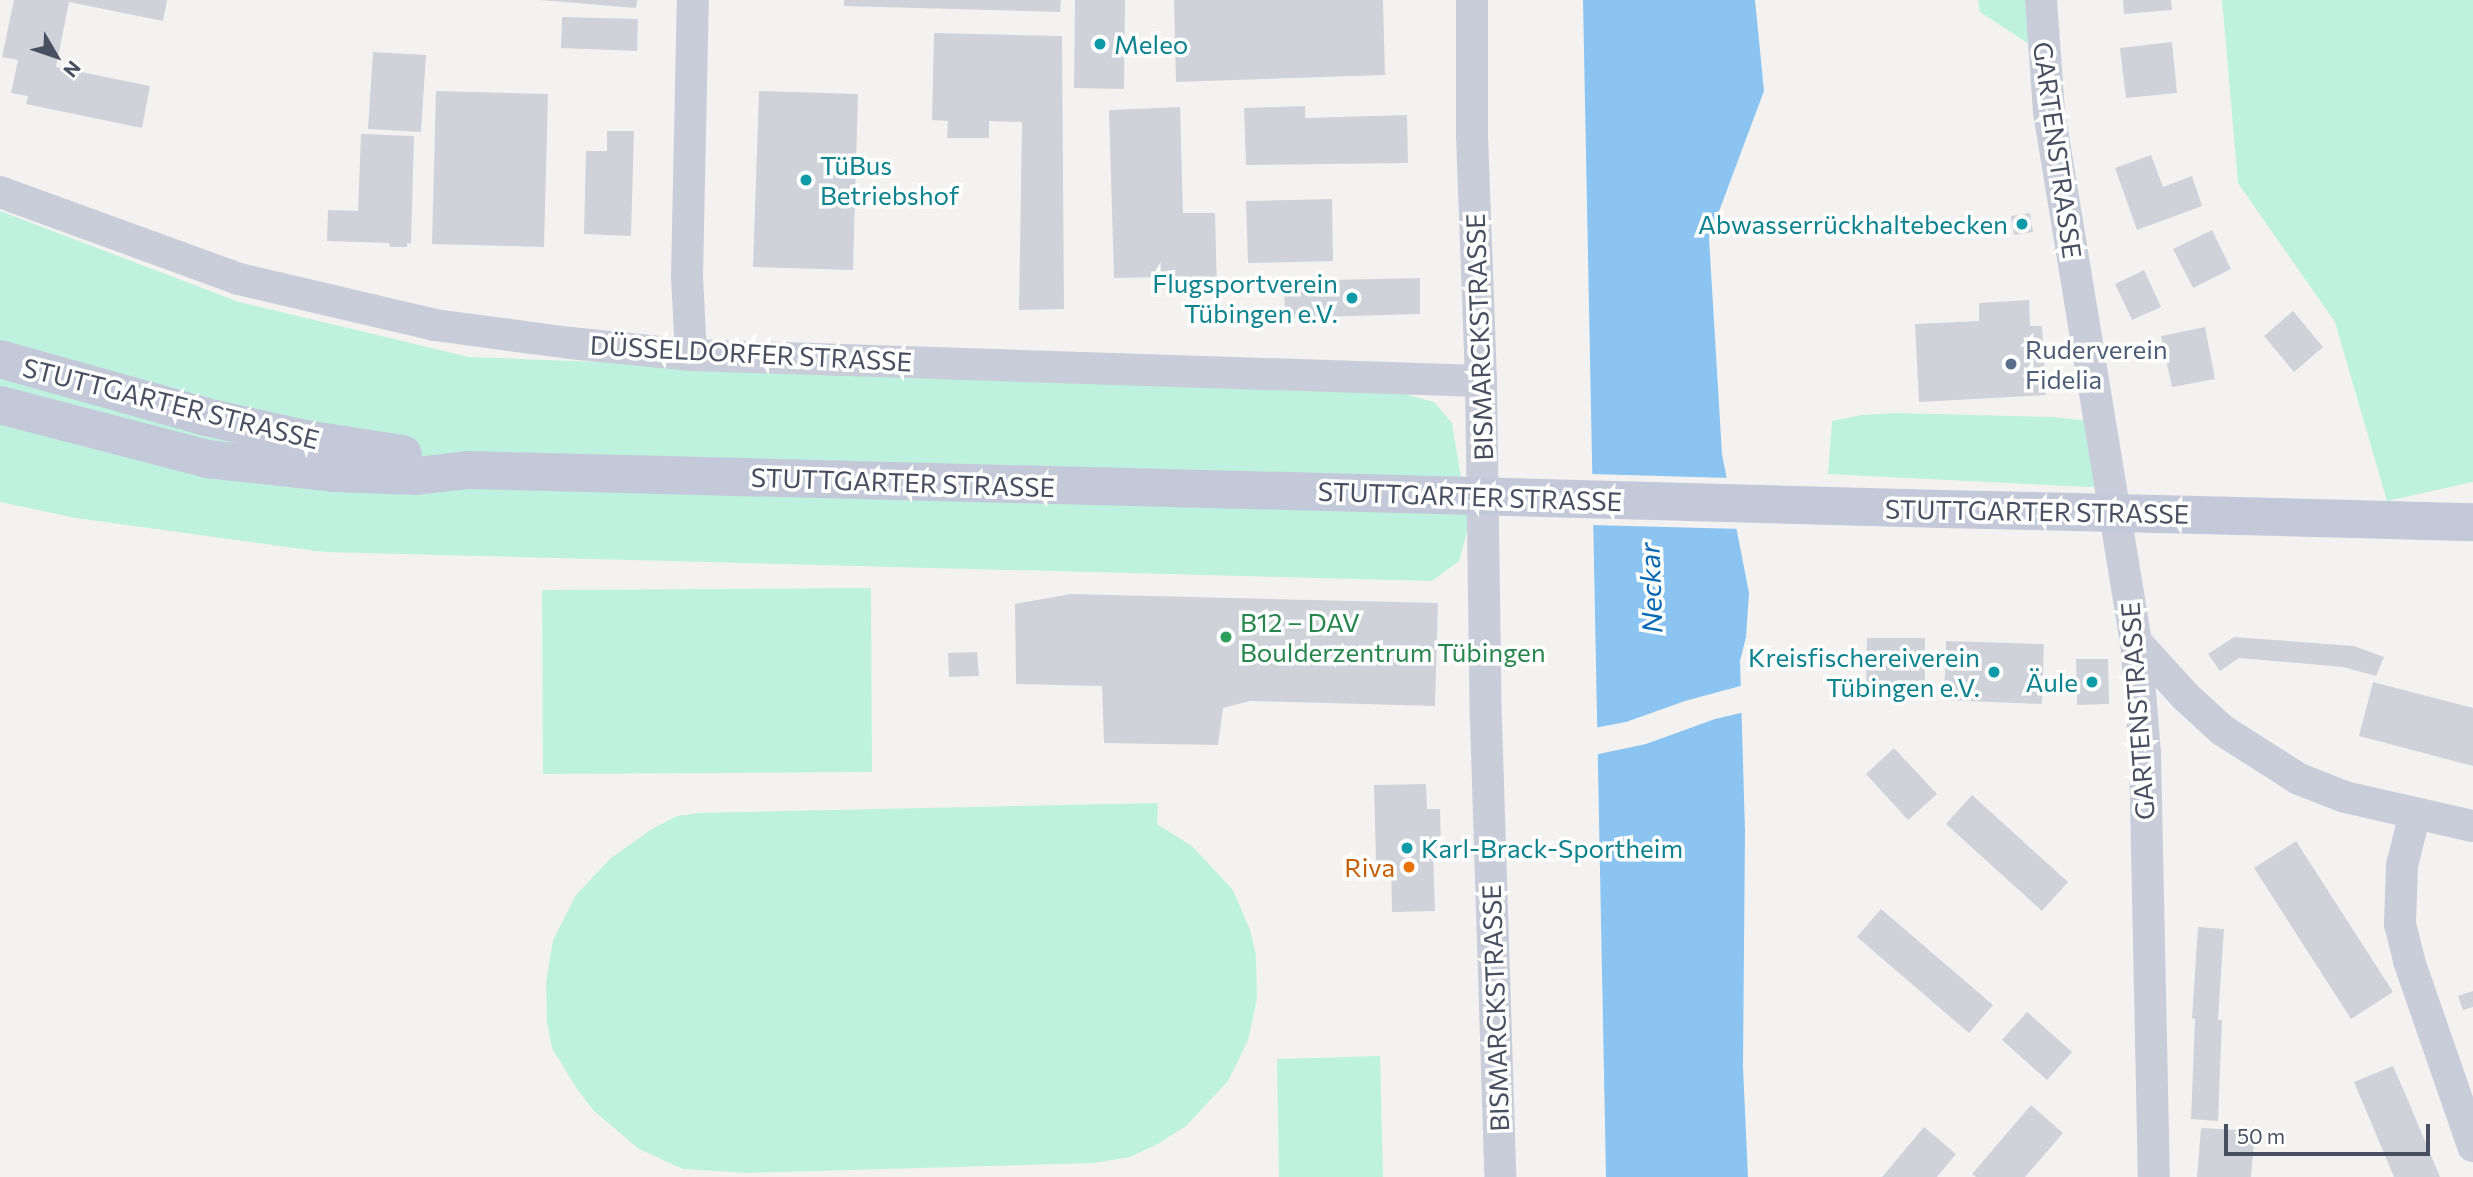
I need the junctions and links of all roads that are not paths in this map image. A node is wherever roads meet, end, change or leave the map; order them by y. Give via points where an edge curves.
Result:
1 (693, 0) edge
2 (1472, 0) edge
3 (2041, 0) edge
4 (0, 192) edge
5 (691, 355) junction
6 (9, 361) edge
7 (1481, 381) junction
8 (4, 407) edge
9 (467, 470) junction
10 (2473, 522) edge
11 (2136, 642) junction
12 (2415, 813) junction
13 (2473, 826) edge
14 (2473, 1146) edge
15 (1500, 1177) edge
16 (2154, 1177) edge

1 - 5 street via 687,276
2 - 7 street, BISMARCKSTRASSE
3 - 11 street, GARTENSTRASSE via 2051,125
4 - 5 street, DÜSSELDORFER STRASSE via 239,279 435,325
5 - 7 street, DÜSSELDORFER STRASSE
6 - 9 main road, STUTTGARTER STRASSE via 219,420 417,456
7 - 15 street, BISMARCKSTRASSE
8 - 9 main road, STUTTGARTER STRASSE via 236,464 415,476
9 - 10 main road, STUTTGARTER STRASSE, bridge
11 - 12 street via 2185,696 2243,745 2315,786
11 - 16 street, GARTENSTRASSE via 2145,754
12 - 13 street
12 - 14 street via 2402,866 2400,924

